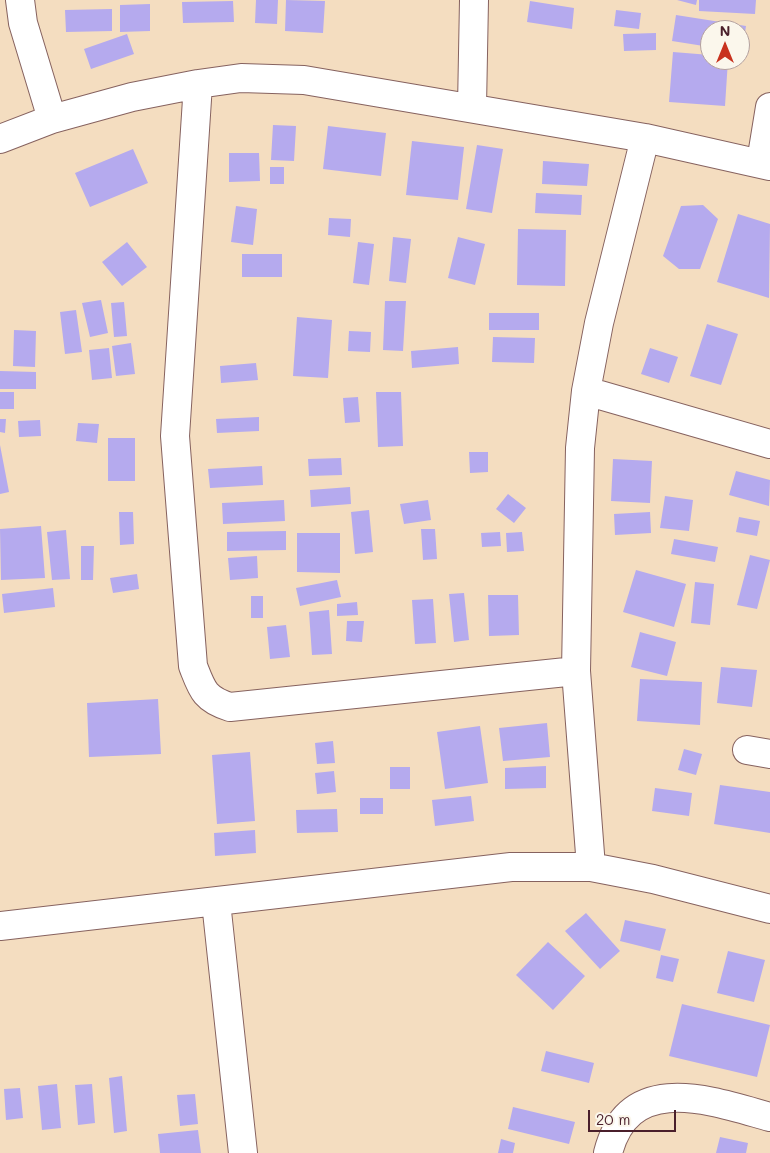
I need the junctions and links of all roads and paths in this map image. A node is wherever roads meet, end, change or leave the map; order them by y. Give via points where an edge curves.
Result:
1 (20, 0) edge
2 (474, 0) edge
3 (198, 84) junction
4 (472, 107) junction
5 (770, 107) edge
6 (52, 119) junction
7 (0, 138) edge
8 (645, 138) junction
9 (765, 164) edge
10 (586, 392) junction
11 (770, 444) edge
12 (576, 671) junction
13 (590, 867) junction
14 (216, 902) junction
15 (770, 909) edge
16 (0, 926) edge
17 (770, 1117) edge
18 (243, 1153) edge
19 (608, 1153) edge

1 - 6 street via 23,23
2 - 4 street
3 - 4 street via 241,78 304,80
3 - 6 street via 132,97
3 - 12 street via 175,436 193,666 202,689 213,701 230,706
4 - 8 street
5 - 9 street
6 - 7 street
8 - 9 street
8 - 10 street via 599,323
10 - 11 street
10 - 12 street via 580,448
12 - 13 street
13 - 14 street via 511,867
13 - 15 street via 653,879
14 - 16 street
14 - 18 street
17 - 19 street via 704,1099 668,1098 643,1102 612,1138

